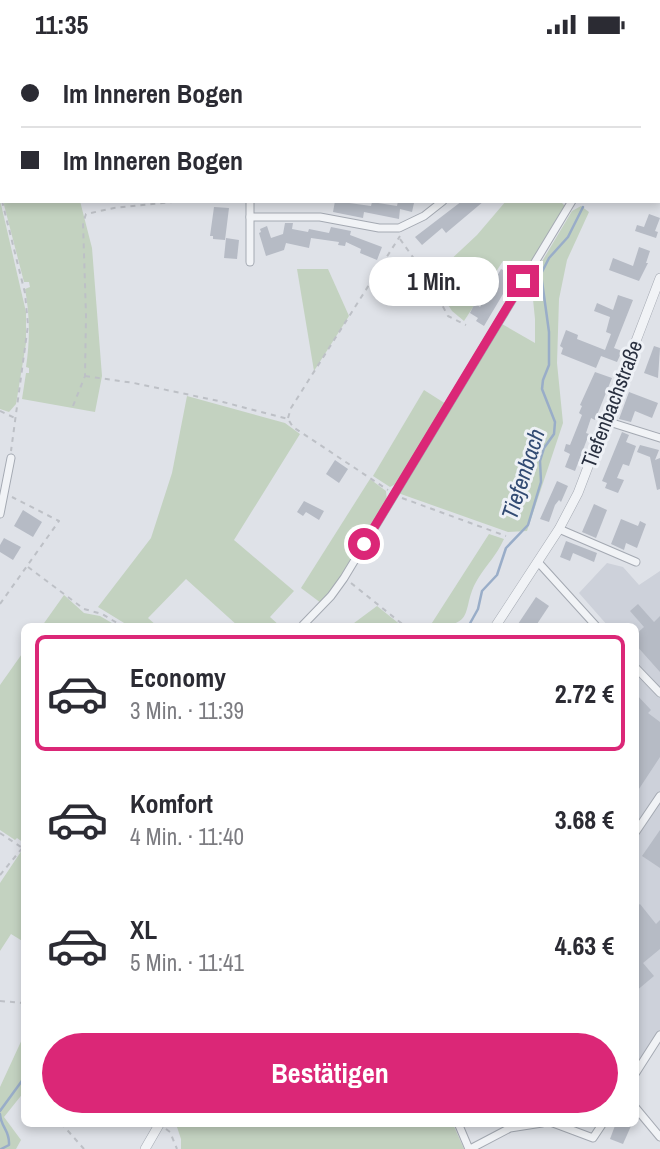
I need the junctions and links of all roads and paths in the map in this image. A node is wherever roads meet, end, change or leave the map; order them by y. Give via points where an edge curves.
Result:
1 (3, 203) edge
2 (163, 203) edge
3 (250, 203) edge
4 (440, 203) edge
5 (571, 203) edge
6 (250, 217) junction
7 (399, 228) junction
8 (400, 238) junction
9 (250, 262) dead end
10 (660, 278) edge
11 (466, 325) dead end
12 (85, 376) junction
13 (73, 406) dead end
14 (0, 411) edge
15 (16, 419) junction
16 (288, 419) junction
17 (606, 421) junction
18 (660, 438) edge
19 (11, 458) joint
20 (5, 493) junction
21 (394, 493) junction
22 (0, 514) edge
23 (559, 529) junction
24 (506, 535) dead end
25 (538, 562) junction
26 (636, 562) dead end
27 (27, 566) junction
28 (344, 578) junction
29 (0, 604) edge
30 (117, 623) edge
31 (305, 623) edge
32 (401, 623) edge
33 (498, 623) edge
34 (593, 623) edge
35 (639, 671) edge
36 (660, 693) edge
37 (660, 796) edge
38 (639, 827) edge
39 (0, 833) edge
40 (21, 846) edge
41 (21, 851) edge
42 (0, 875) edge
43 (0, 1001) edge
44 (21, 1003) edge
45 (660, 1035) edge
46 (639, 1068) edge
47 (639, 1112) edge
48 (65, 1127) edge
49 (158, 1127) edge
50 (164, 1127) edge
51 (460, 1127) edge
52 (516, 1127) edge
53 (564, 1127) edge
54 (600, 1127) edge
55 (660, 1137) edge
56 (84, 1149) edge
57 (145, 1149) edge
58 (177, 1149) edge
59 (470, 1149) edge

1 - 15 path via 28,312
2 - 12 path via 86,214
3 - 6 street
4 - 7 street
5 - 21 street
6 - 7 street via 320,217
6 - 9 street
7 - 8 path
8 - 11 path via 448,316
8 - 16 path
10 - 17 street, Tiefenbachstraße
12 - 13 path
12 - 16 path via 202,397
14 - 15 path
15 - 19 path
16 - 21 path via 293,427
17 - 18 street
17 - 23 street, Tiefenbachstraße
19 - 20 street
20 - 22 street
20 - 27 path via 59,521
21 - 24 path
21 - 28 street
23 - 25 street, Tiefenbachstraße
23 - 26 street
25 - 33 street, Tiefenbachstraße
25 - 34 street
27 - 29 path
27 - 30 path via 84,609
28 - 31 street
28 - 32 path
35 - 36 street
37 - 38 street
39 - 40 path
41 - 42 path
43 - 44 path
45 - 46 street
47 - 55 street
48 - 56 path
49 - 57 street
50 - 58 path
51 - 59 street
52 - 59 street
53 - 54 street via 593,1137

